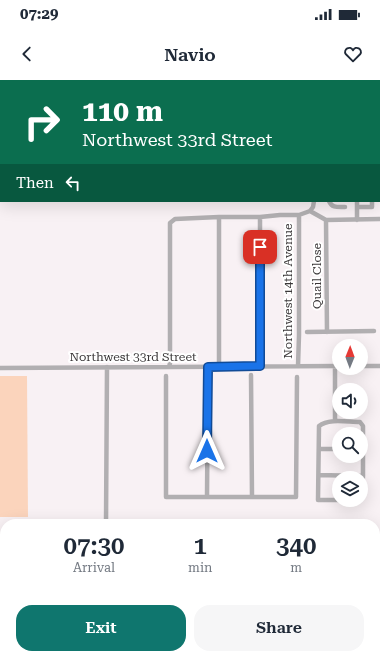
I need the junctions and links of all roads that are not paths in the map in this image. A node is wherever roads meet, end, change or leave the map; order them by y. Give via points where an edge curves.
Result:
1 (314, 202) edge
2 (329, 202) edge
3 (357, 202) edge
4 (372, 202) edge
5 (345, 207) dead end
6 (357, 207) junction
7 (310, 211) junction
8 (299, 215) junction
9 (260, 217) junction
10 (219, 218) junction
11 (326, 220) junction
12 (357, 220) junction
13 (380, 220) edge
14 (374, 331) dead end
15 (307, 332) dead end
16 (327, 332) junction
17 (260, 366) junction
18 (298, 366) junction
19 (332, 366) edge
20 (368, 366) edge
21 (380, 366) edge
22 (107, 367) junction
23 (169, 367) junction
24 (208, 367) junction
25 (219, 367) junction
26 (0, 368) edge
27 (251, 375) dead end
28 (337, 375) edge
29 (166, 376) dead end
30 (297, 377) dead end
31 (335, 421) junction
32 (363, 427) edge
33 (319, 449) junction
34 (332, 450) edge
35 (318, 475) junction
36 (332, 475) edge
37 (207, 497) junction
38 (252, 497) junction
39 (332, 500) edge
40 (106, 519) edge

1 - 7 street
2 - 5 street via 333,207
3 - 6 street
4 - 6 street via 372,207
6 - 12 street
7 - 8 street
7 - 11 street
8 - 9 street
8 - 18 street, Northwest 14th Avenue
9 - 10 street
9 - 17 street
10 - 23 street via 175,219 170,223
10 - 25 street
11 - 12 street
11 - 16 street, Quail Close
12 - 13 street
14 - 16 street
15 - 16 street
17 - 18 street, Northwest 33rd Street
17 - 25 street, Northwest 33rd Street
18 - 19 street, Northwest 33rd Street
20 - 21 street
22 - 23 street, Northwest 33rd Street
22 - 26 street, Northwest 33rd Street
22 - 40 street
23 - 24 street, Northwest 33rd Street
24 - 25 street, Northwest 33rd Street
24 - 37 street
27 - 38 street
28 - 31 street
29 - 37 street via 166,497
30 - 38 street via 296,497
31 - 32 street via 360,422
31 - 33 street via 319,426
33 - 34 street
33 - 35 street
35 - 36 street
35 - 39 street via 318,500
37 - 38 street

